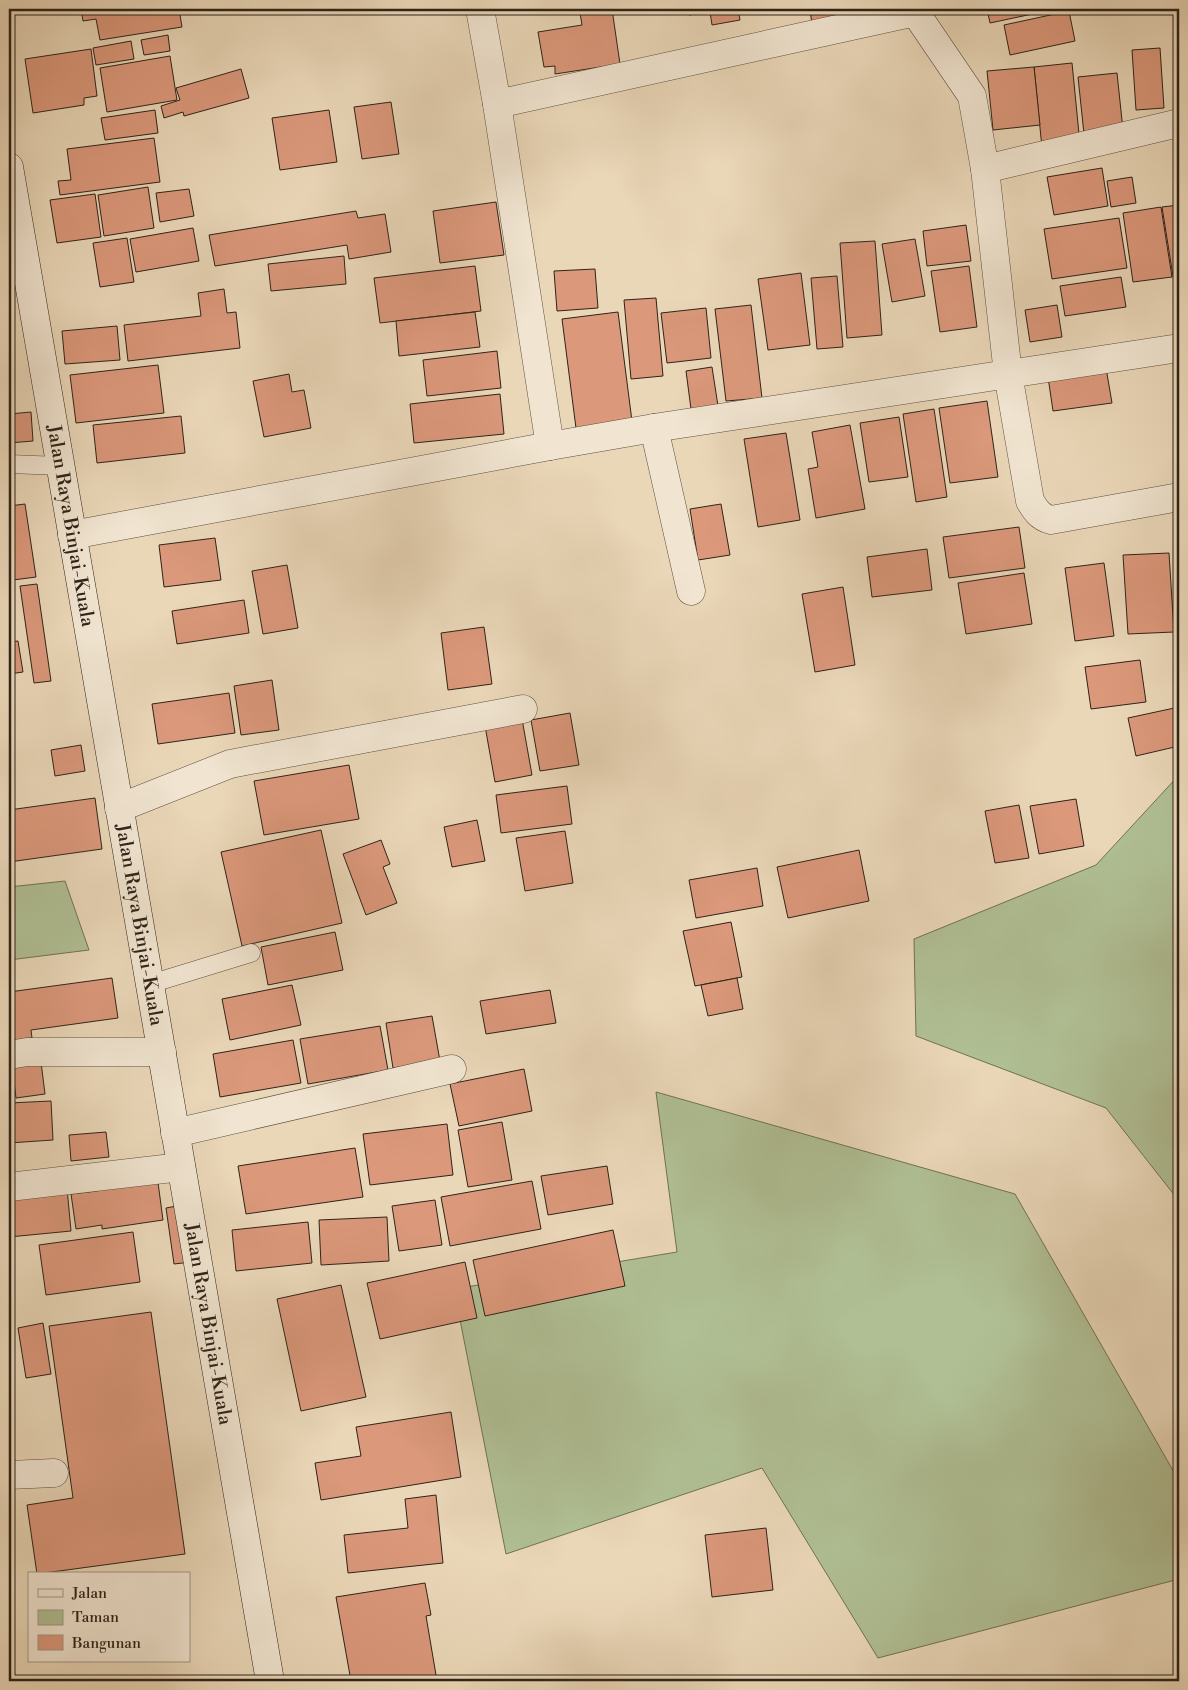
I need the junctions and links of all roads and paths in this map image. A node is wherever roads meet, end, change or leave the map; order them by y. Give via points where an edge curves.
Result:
1 (480, 9) edge
2 (915, 10) edge
3 (497, 104) junction
4 (1179, 123) edge
5 (9, 167) edge
6 (985, 170) junction
7 (1179, 348) edge
8 (1008, 374) junction
9 (654, 428) junction
10 (550, 446) junction
11 (9, 464) edge
12 (60, 466) junction
13 (1179, 497) edge
14 (72, 535) junction
15 (690, 591) dead end
16 (523, 709) dead end
17 (119, 808) junction
18 (250, 953) dead end
19 (150, 984) junction
20 (162, 1052) junction
21 (9, 1055) edge
22 (452, 1069) dead end
23 (176, 1133) junction
24 (182, 1167) junction
25 (9, 1187) edge
26 (54, 1473) dead end
27 (9, 1475) edge
28 (270, 1681) edge

1 - 3 street
2 - 3 street
2 - 6 street via 972,96
3 - 10 street
4 - 6 street
5 - 12 street, Jalan Raya Binjai-Kuala
6 - 8 street
7 - 8 street
8 - 9 street
8 - 13 street via 1030,501 1038,514 1051,520
9 - 10 street
9 - 15 street
10 - 14 street
11 - 12 lane
12 - 14 street, Jalan Raya Binjai-Kuala
14 - 17 street, Jalan Raya Binjai-Kuala
16 - 17 street via 230,764
17 - 19 street, Jalan Raya Binjai-Kuala
18 - 19 lane
19 - 20 street, Jalan Raya Binjai-Kuala
20 - 21 street via 27,1052
20 - 23 street, Jalan Raya Binjai-Kuala
22 - 23 street
23 - 24 street, Jalan Raya Binjai-Kuala
24 - 25 street
24 - 28 street, Jalan Raya Binjai-Kuala
26 - 27 street

